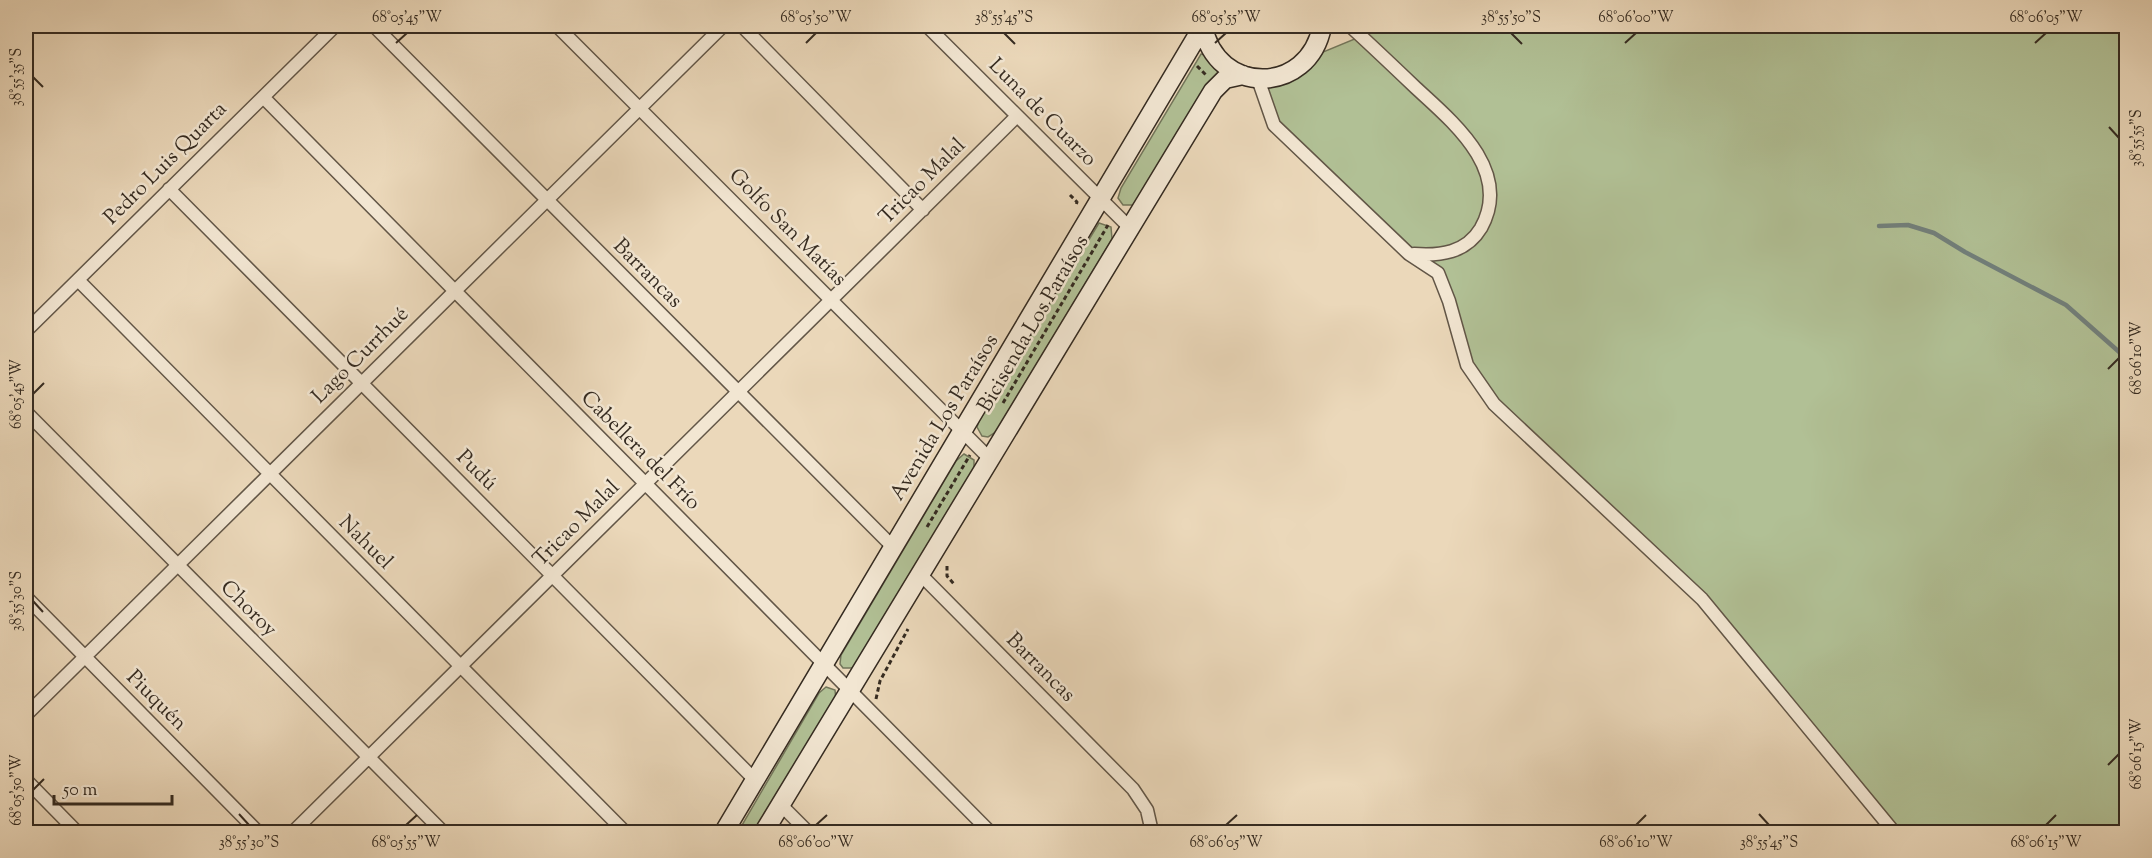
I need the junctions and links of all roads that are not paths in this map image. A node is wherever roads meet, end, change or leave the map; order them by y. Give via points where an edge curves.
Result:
1 (335, 26) edge
2 (374, 26) edge
3 (557, 26) edge
4 (723, 26) edge
5 (742, 26) edge
6 (927, 26) edge
7 (1203, 26) edge
8 (1322, 26) edge
9 (1350, 26) edge
10 (1251, 77) junction
11 (263, 97) junction
12 (640, 108) junction
13 (1017, 116) junction
14 (169, 189) junction
15 (547, 200) junction
16 (1101, 200) junction
17 (923, 210) junction
18 (1130, 228) junction
19 (1409, 254) junction
20 (78, 280) junction
21 (454, 291) junction
22 (831, 300) junction
23 (26, 331) edge
24 (361, 383) junction
25 (738, 392) junction
26 (26, 412) edge
27 (963, 432) junction
28 (990, 459) junction
29 (269, 474) junction
30 (645, 484) junction
31 (894, 548) junction
32 (177, 565) junction
33 (920, 574) junction
34 (553, 576) junction
35 (26, 597) edge
36 (84, 657) junction
37 (825, 665) junction
38 (460, 667) junction
39 (850, 690) junction
40 (26, 715) edge
41 (369, 758) junction
42 (26, 780) edge
43 (756, 781) junction
44 (780, 805) junction
45 (77, 832) edge
46 (258, 832) edge
47 (293, 832) edge
48 (443, 832) edge
49 (626, 832) edge
50 (724, 832) edge
51 (764, 832) edge
52 (808, 832) edge
53 (990, 832) edge
54 (1152, 832) edge
55 (1894, 832) edge

1 - 11 street, Pedro Luis Quarta
2 - 15 street, Barrancas
3 - 12 street, Golfo San Matías
4 - 12 street, Lago Currhué
5 - 17 street
6 - 13 street, Luna de Cuarzo
7 - 10 main road, Avenida Los Paraísos via 1214,55 1224,65
7 - 16 main road, Avenida Los Paraísos
8 - 10 main road via 1312,53 1299,67 1281,76
9 - 19 street via 1459,128 1475,147 1489,184 1485,221 1466,245 1437,256
10 - 18 main road via 1225,79 1215,87
10 - 19 street via 1274,125
11 - 14 street, Pedro Luis Quarta
11 - 21 street, Cabellera del Frío
12 - 15 street, Lago Currhué
12 - 22 street, Golfo San Matías
13 - 16 street, Luna de Cuarzo
13 - 17 street, Tricao Malal
14 - 20 street, Pedro Luis Quarta
14 - 24 street, Pudú
15 - 21 street, Lago Currhué
15 - 25 street, Barrancas
16 - 18 street, Luna de Cuarzo
16 - 27 main road, Avenida Los Paraísos
17 - 22 street, Tricao Malal
18 - 28 main road
19 - 55 street via 1438,273 1467,365 1494,404 1702,599
20 - 23 street, Pedro Luis Quarta
20 - 29 street, Nahuel
21 - 24 street, Lago Currhué
21 - 30 street, Cabellera del Frío
22 - 25 street, Tricao Malal
22 - 27 street, Golfo San Matías
24 - 29 street, Lago Currhué
24 - 34 street, Pudú
25 - 30 street, Tricao Malal
25 - 31 street, Barrancas
26 - 32 street, Choroy
27 - 28 street, Golfo San Matías
27 - 31 main road, Avenida Los Paraísos
28 - 33 main road
29 - 32 street, Lago Currhué
29 - 38 street, Nahuel
30 - 34 street, Tricao Malal
30 - 37 street, Cabellera del Frío
31 - 37 main road, Avenida Los Paraísos
32 - 36 street, Lago Currhué
32 - 41 street, Choroy
33 - 39 main road
33 - 54 street, Barrancas via 1133,789 1147,810
34 - 38 street, Tricao Malal
34 - 43 street, Pudú
35 - 36 street, Piuquén
36 - 40 street, Lago Currhué
36 - 46 street, Piuquén
37 - 39 street, Cabellera del Frío
37 - 43 main road, Avenida Los Paraísos
38 - 41 street, Tricao Malal
38 - 49 street, Nahuel
39 - 44 main road
39 - 53 street, Cabellera del Frío
41 - 47 street, Tricao Malal
41 - 48 street, Choroy
42 - 45 street
43 - 50 main road, Avenida Los Paraísos
44 - 51 main road
44 - 52 street

